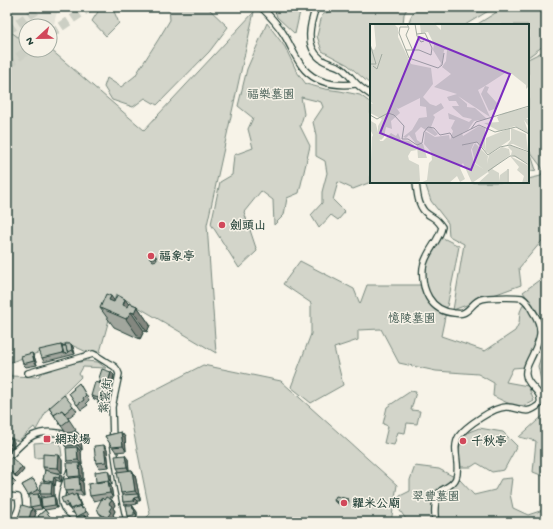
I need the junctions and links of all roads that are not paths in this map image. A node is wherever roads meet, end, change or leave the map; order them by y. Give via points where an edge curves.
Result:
1 (261, 7) edge
2 (316, 7) edge
3 (356, 84) junction
4 (370, 94) edge
5 (416, 183) edge
6 (28, 373) dead end
7 (70, 449) edge
8 (7, 459) edge
9 (70, 465) edge
10 (8, 496) dead end
11 (12, 522) edge
12 (78, 522) edge
13 (127, 522) edge
14 (436, 522) edge

1 - 3 street via 283,32 305,71 323,82 337,85
2 - 3 street via 310,34 314,52 321,60 341,68
3 - 4 street
5 - 14 street via 421,208 438,219 442,227 423,269 426,291 433,304 440,310 462,313 483,299 522,298 539,320 541,334 528,363 526,375 539,394 540,404 533,410 505,407 498,409 472,422 459,436 455,450 457,476 454,482 437,496
6 - 13 street, 紫雲街 via 93,354 117,369 119,374 112,407 113,442
7 - 8 street via 63,434 38,433
9 - 12 street via 62,500 65,508
10 - 11 street via 18,497 20,505

